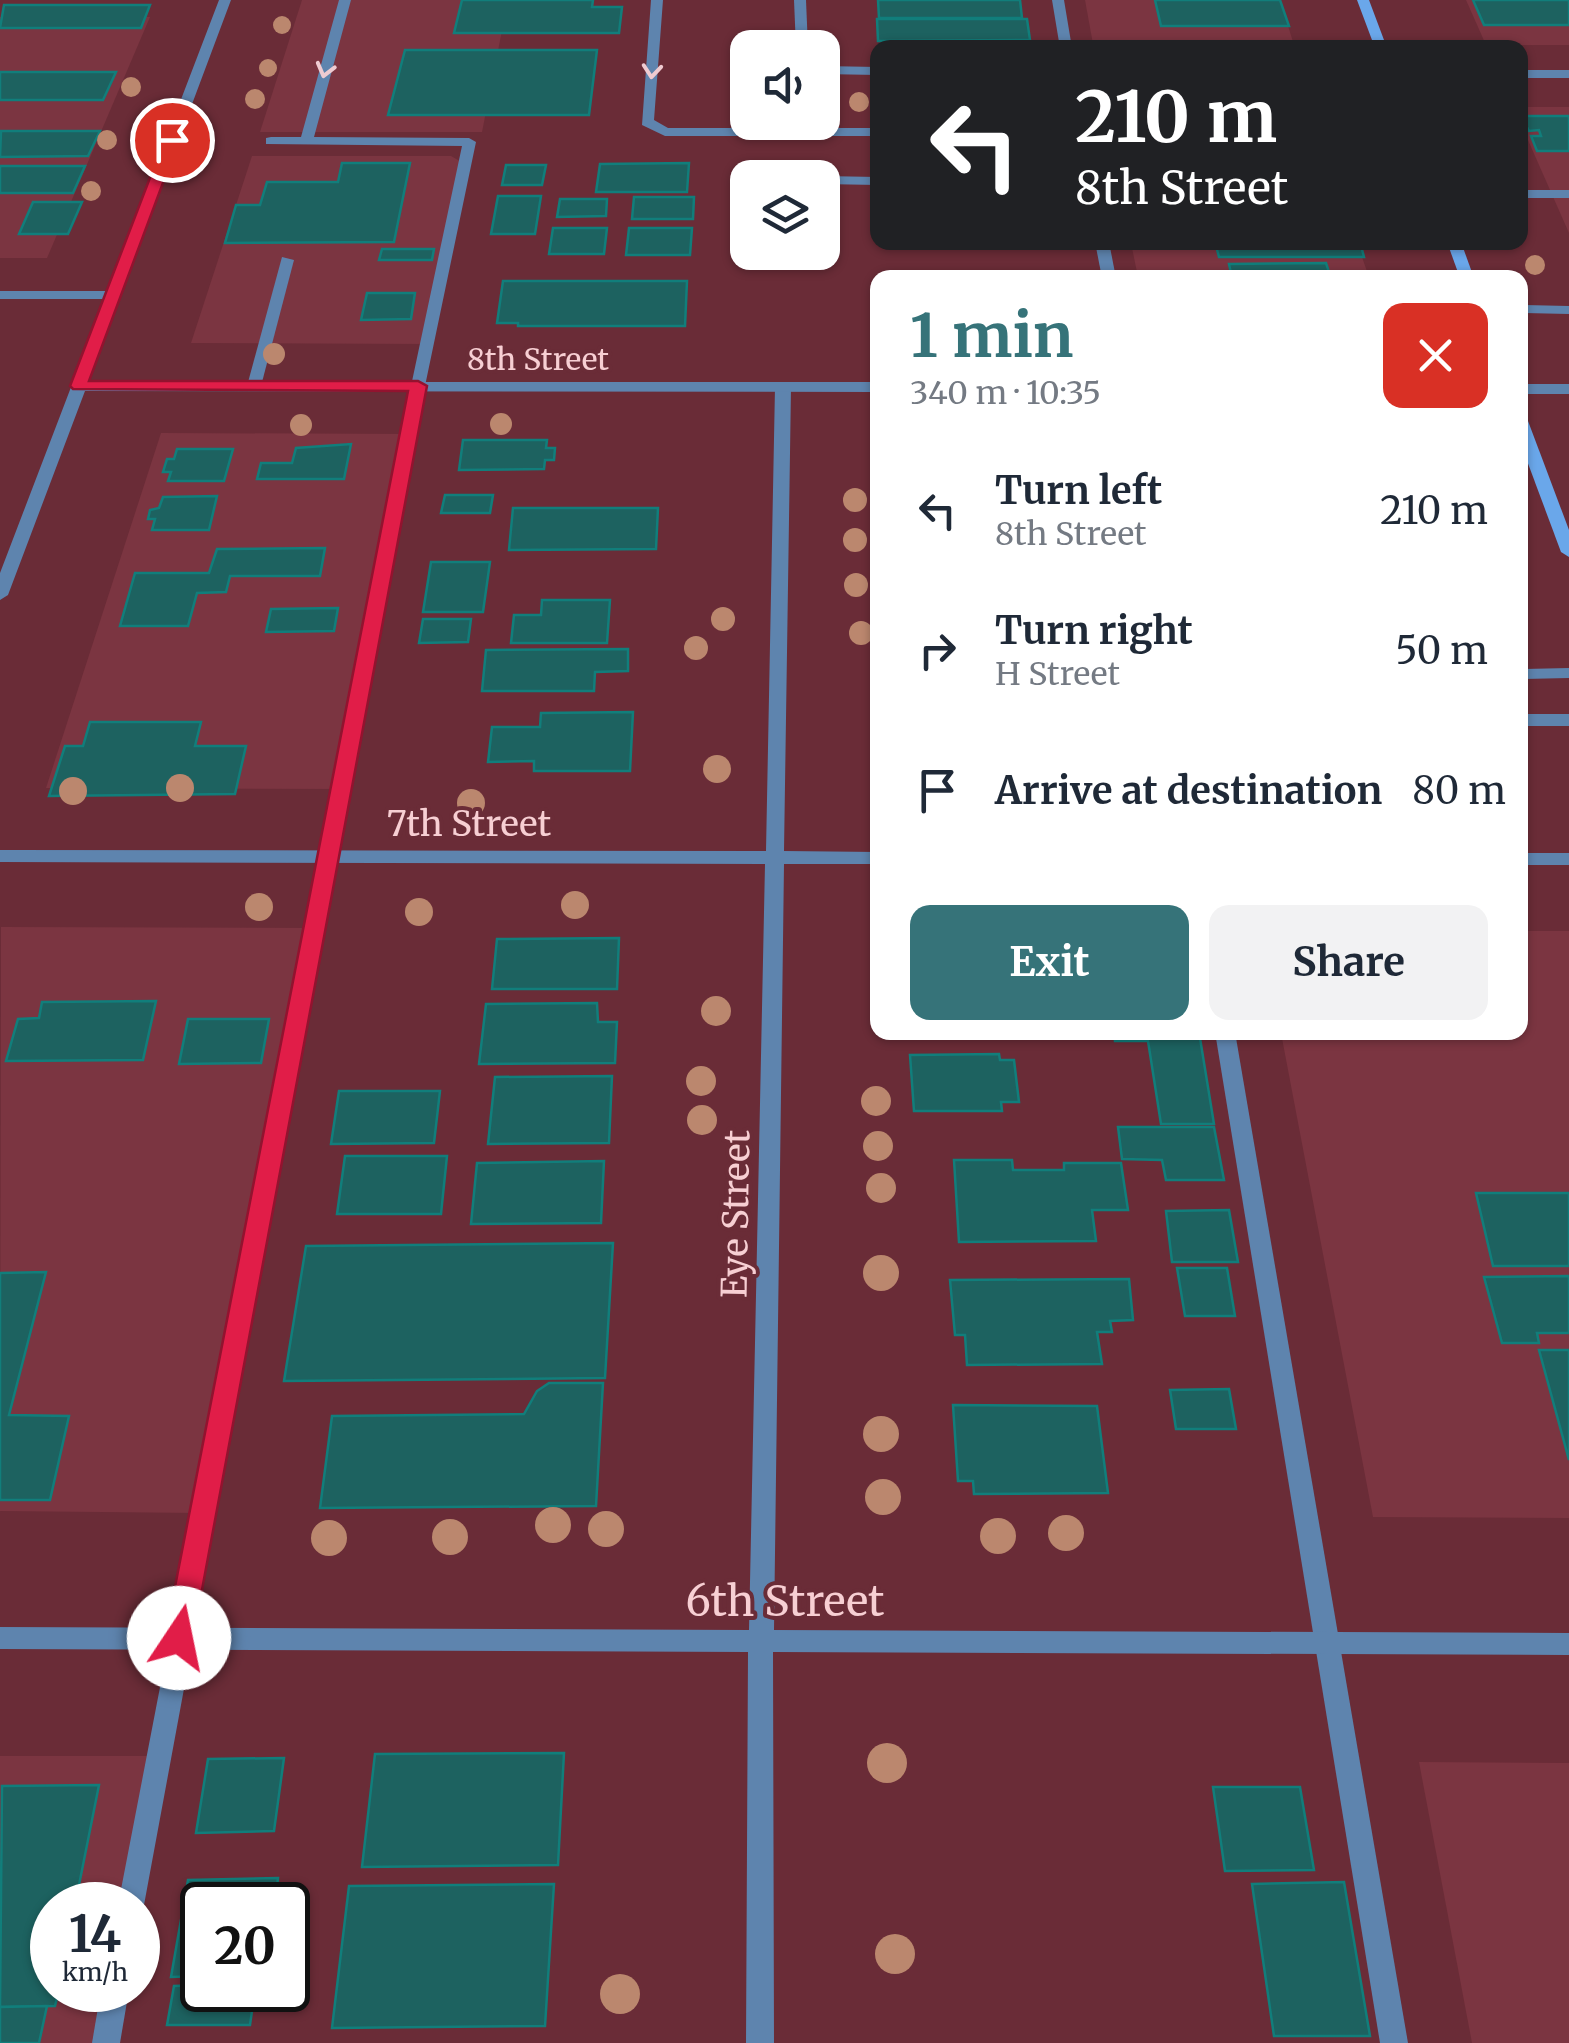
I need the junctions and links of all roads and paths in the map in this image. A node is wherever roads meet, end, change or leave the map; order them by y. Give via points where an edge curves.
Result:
1 (224, 0) edge
2 (345, 0) edge
3 (658, 0) edge
4 (800, 0) edge
5 (1058, 0) edge
6 (1363, 0) edge
7 (801, 30) edge
8 (1065, 40) edge
9 (1378, 40) edge
10 (840, 70) edge
11 (870, 71) edge
12 (1528, 74) edge
13 (1569, 74) edge
14 (870, 132) edge
15 (271, 141) dead end
16 (306, 141) junction
17 (840, 180) edge
18 (870, 181) edge
19 (1528, 194) edge
20 (1569, 194) edge
21 (287, 260) dead end
22 (0, 295) edge
23 (113, 295) junction
24 (1528, 309) edge
25 (1569, 310) edge
26 (79, 386) junction
27 (254, 386) junction
28 (418, 386) junction
29 (783, 387) junction
30 (870, 387) edge
31 (1528, 389) edge
32 (1569, 389) edge
33 (1528, 442) edge
34 (1569, 552) edge
35 (0, 594) edge
36 (1528, 674) edge
37 (1569, 674) edge
38 (1528, 720) edge
39 (1569, 720) edge
40 (0, 856) edge
41 (329, 856) junction
42 (775, 858) junction
43 (870, 858) edge
44 (1528, 859) edge
45 (1569, 860) edge
46 (1226, 1040) edge
47 (0, 1638) edge
48 (179, 1638) junction
49 (761, 1640) junction
50 (1330, 1643) junction
51 (1569, 1644) edge
52 (135, 1882) edge
53 (111, 2012) edge
54 (106, 2043) edge
55 (760, 2043) edge
56 (1394, 2043) edge

1 - 23 street
2 -> 16 street
3 -> 14 street via 647,122 665,132
4 - 7 street
5 - 8 street
6 - 9 main road
10 - 11 street
12 - 13 street
15 - 16 street
16 - 28 street via 469,142
17 - 18 street
19 - 20 street
21 - 27 street
22 - 23 street
23 - 26 street
24 - 25 street
26 - 27 street, 8th Street
26 - 35 street
27 - 28 street, 8th Street
28 - 29 street, 8th Street
28 - 41 street
29 - 30 street, 8th Street
29 - 42 street, Eye Street
31 - 32 street
33 - 34 main road
36 - 37 street
38 - 39 street
40 - 41 street, 7th Street
41 - 42 street, 7th Street
41 - 48 street
42 - 43 street, 7th Street
42 - 49 street, Eye Street
44 - 45 street
46 - 50 street
47 - 48 street, 6th Street
48 - 49 street, 6th Street
48 - 52 street
49 - 50 street, 6th Street
49 - 55 street, Eye Street
50 - 51 street, 6th Street
50 - 56 street
53 - 54 street

